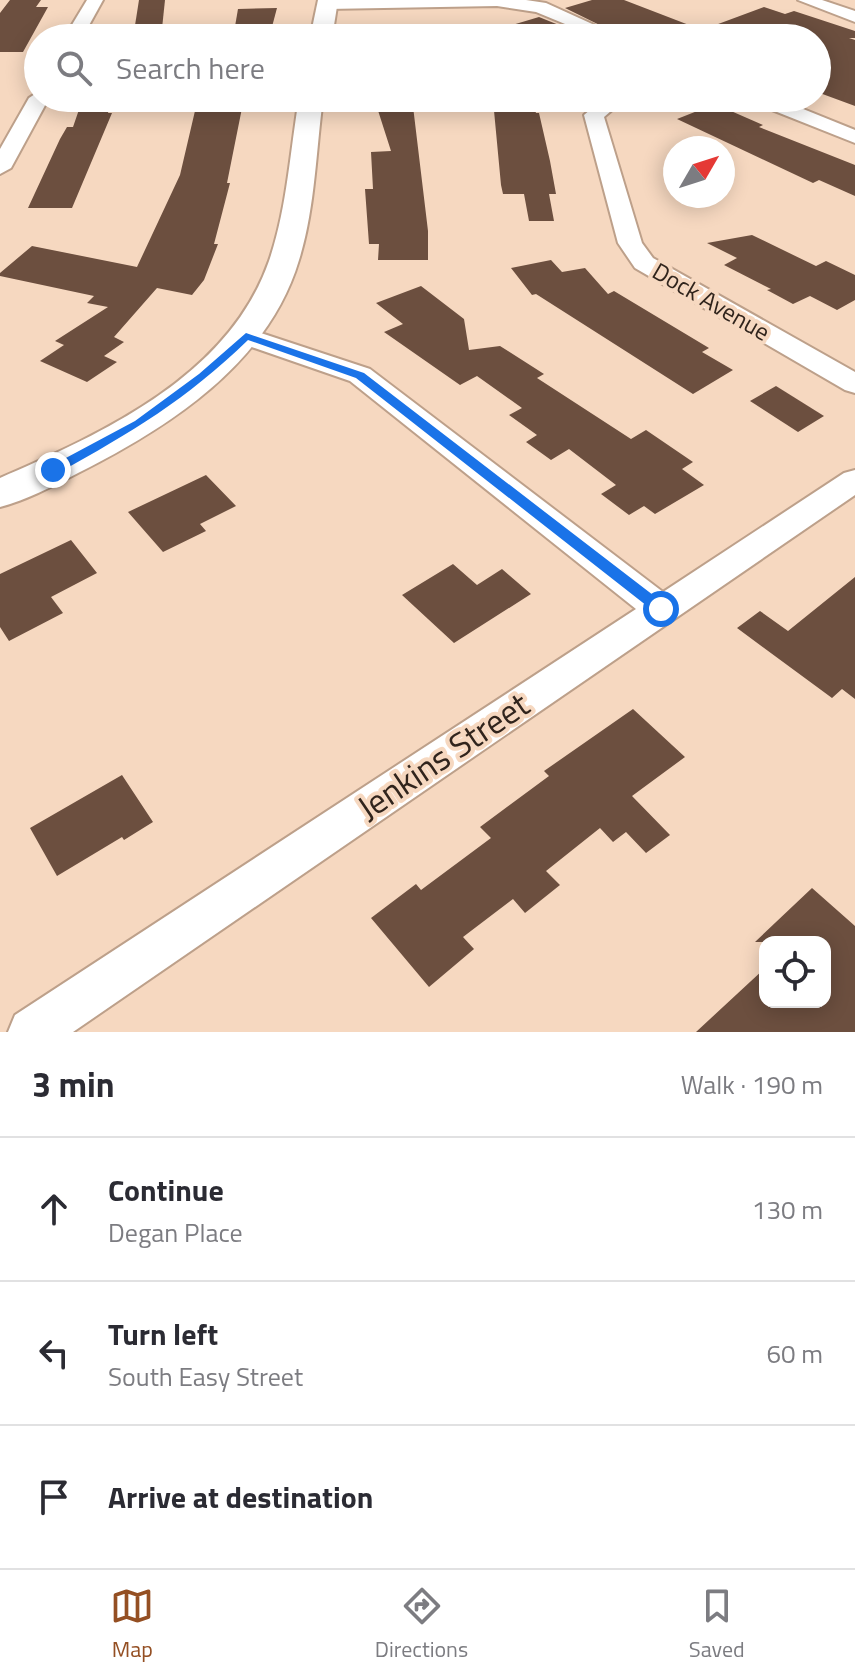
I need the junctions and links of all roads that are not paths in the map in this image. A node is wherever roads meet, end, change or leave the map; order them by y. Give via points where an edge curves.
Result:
1 (95, 0) edge
2 (806, 0) edge
3 (327, 2) edge
4 (855, 17) edge
5 (81, 24) edge
6 (323, 24) edge
7 (581, 24) edge
8 (31, 112) edge
9 (309, 112) edge
10 (598, 112) edge
11 (793, 112) edge
12 (855, 137) edge
13 (0, 168) edge
14 (246, 336) junction
15 (855, 384) edge
16 (855, 480) edge
17 (0, 494) edge
18 (661, 609) junction
19 (32, 1032) edge

1 - 5 street
2 - 4 street
3 - 6 street
3 - 7 street via 497,1 540,7
8 - 13 street
9 - 14 street via 284,262
10 - 15 street, Dock Avenue via 594,115 636,254 664,276
11 - 12 street
14 - 17 street via 203,377 139,423
14 - 18 street via 360,375
16 - 18 street, Jenkins Street
18 - 19 street, Jenkins Street

